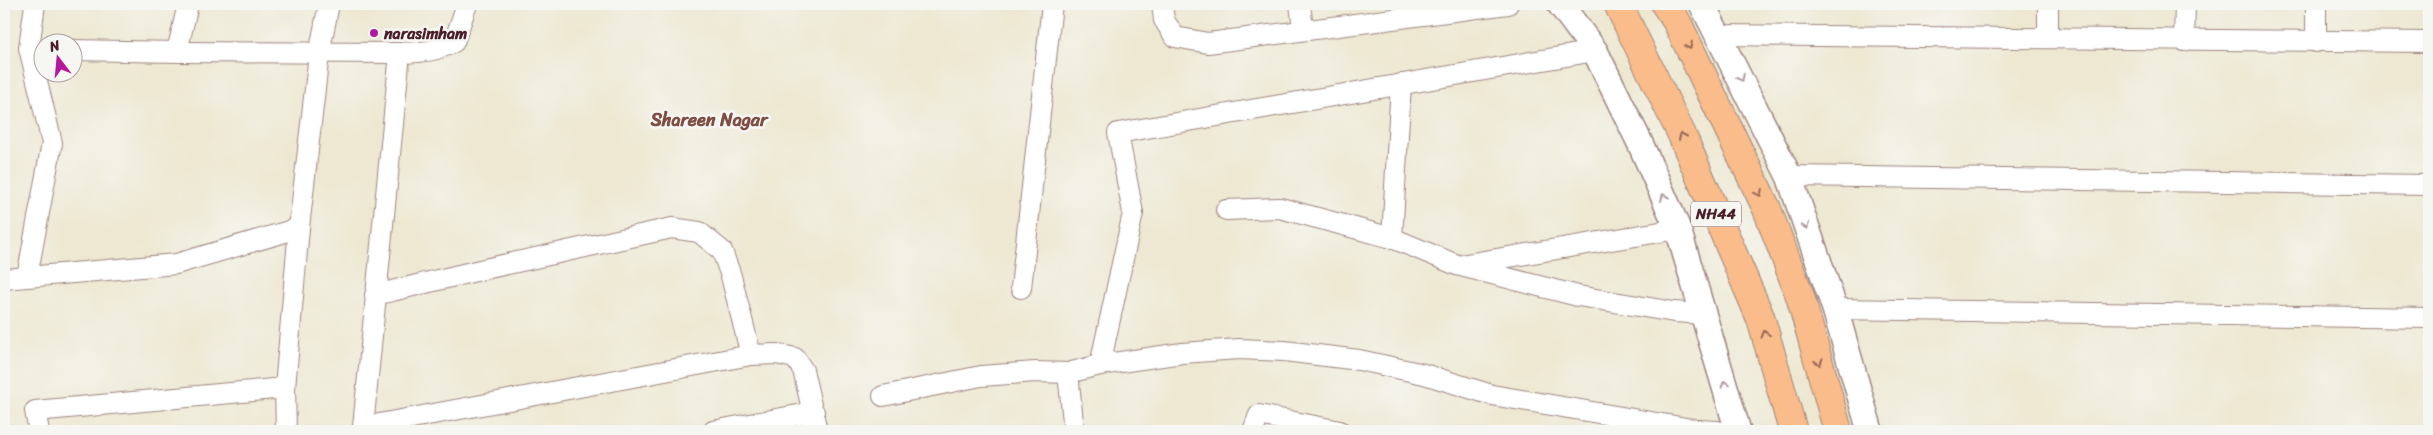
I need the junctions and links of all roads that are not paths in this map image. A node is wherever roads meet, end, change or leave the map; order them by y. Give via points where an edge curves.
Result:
1 (35, 4) edge
2 (188, 4) edge
3 (329, 4) edge
4 (467, 4) edge
5 (1052, 4) edge
6 (1162, 4) edge
7 (1300, 4) edge
8 (1508, 4) edge
9 (1560, 4) edge
10 (1618, 4) edge
11 (1665, 4) edge
12 (1702, 4) edge
13 (2048, 4) edge
14 (2185, 4) edge
15 (2316, 4) edge
16 (1303, 29) junction
17 (36, 32) edge
18 (1720, 35) junction
19 (2048, 38) junction
20 (2184, 41) junction
21 (2316, 42) junction
22 (2429, 42) edge
23 (82, 50) edge
24 (1595, 51) junction
25 (177, 52) junction
26 (400, 53) junction
27 (319, 54) junction
28 (42, 82) edge
29 (1401, 84) junction
30 (1789, 176) junction
31 (2429, 185) edge
32 (1226, 210) dead end
33 (299, 228) junction
34 (1678, 229) junction
35 (1392, 238) junction
36 (1457, 266) junction
37 (27, 276) junction
38 (4, 278) edge
39 (1021, 288) dead end
40 (375, 295) junction
41 (1835, 309) junction
42 (1705, 314) junction
43 (2429, 318) edge
44 (751, 355) junction
45 (1100, 365) junction
46 (1068, 373) junction
47 (285, 388) junction
48 (882, 396) dead end
49 (816, 422) edge
50 (363, 429) edge
51 (39, 431) edge
52 (286, 431) edge
53 (713, 431) edge
54 (1074, 431) edge
55 (1253, 431) edge
56 (1340, 431) edge
57 (1718, 431) edge
58 (1738, 431) edge
59 (1793, 431) edge
60 (1838, 431) edge
61 (1870, 431) edge

1 - 17 street
2 - 25 street
3 - 27 street
4 - 26 street via 454,42 429,52
5 - 39 street
6 - 16 street via 1164,20 1175,37 1208,43
7 - 16 street
8 - 16 street
9 - 24 street
59 -> 10 highway, NH44 via 1761,319 1682,135
11 -> 60 highway, NH44 via 1677,22 1766,208 1800,296
12 - 18 street
13 - 19 street
14 - 20 street
15 - 21 street
18 - 19 street
18 -> 30 street
19 - 20 street
20 - 21 street
21 - 22 street
23 - 25 street
24 - 29 street
34 -> 24 street
25 - 27 street
26 - 27 street
26 - 40 street
27 - 33 street
28 - 37 street via 52,142
29 - 35 street
29 - 45 street via 1118,133 1133,213
30 - 31 street
30 -> 41 street
32 - 35 street via 1280,208
33 - 37 street via 176,264
33 - 47 street
34 - 36 street
34 - 42 street
35 - 36 street
36 - 42 street via 1578,296
37 - 38 street
40 - 44 street via 672,228 699,232 722,251
40 - 50 street
41 - 43 street
41 - 61 street
58 -> 42 street
44 - 49 street via 776,354 795,358 803,370
44 - 50 street
45 - 46 street
45 - 57 street via 1239,349 1284,351 1359,360 1424,374 1492,395 1561,408
46 - 48 street via 981,376
46 - 54 street
47 - 51 street via 35,410
47 - 52 street
49 - 53 street
55 - 56 street via 1259,415

